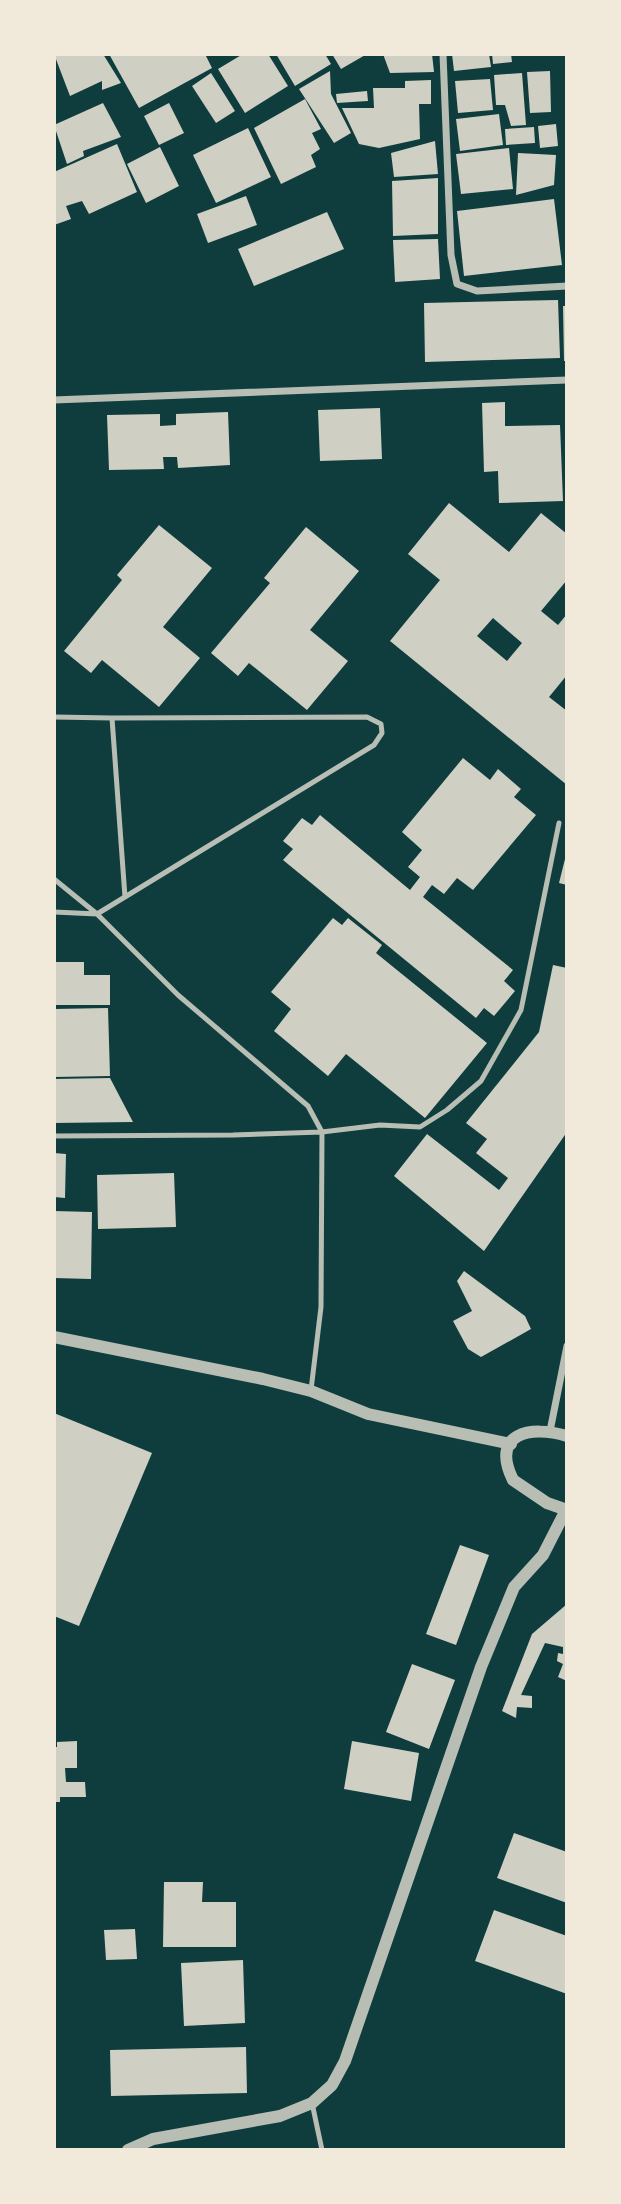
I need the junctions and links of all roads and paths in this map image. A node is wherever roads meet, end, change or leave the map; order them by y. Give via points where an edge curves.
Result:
1 (443, 54) edge
2 (567, 286) edge
3 (567, 380) edge
4 (54, 400) edge
5 (54, 717) edge
6 (112, 718) junction
7 (559, 823) dead end
8 (54, 879) edge
9 (125, 897) junction
10 (54, 912) edge
11 (97, 914) junction
12 (322, 1132) junction
13 (54, 1136) edge
14 (54, 1337) edge
15 (567, 1346) edge
16 (311, 1391) junction
17 (550, 1431) junction
18 (567, 1436) edge
19 (511, 1444) junction
20 (566, 1510) edge
21 (312, 2103) junction
22 (128, 2150) edge
23 (322, 2150) edge

1 - 2 street via 451,256 457,284 477,291
3 - 4 street
5 - 6 lane
6 - 9 lane
6 - 9 lane via 367,717 382,729 374,745
7 - 12 lane via 521,1010 481,1081 419,1127 380,1125
8 - 11 lane
9 - 11 lane
10 - 11 lane
11 - 12 lane via 178,995 308,1105
12 - 13 lane
12 - 16 lane via 321,1307
14 - 16 street
15 - 17 street
16 - 19 street via 368,1414
17 - 18 street
17 - 19 street via 526,1432
19 - 20 street via 506,1456 513,1480
20 - 21 street via 543,1555 514,1587 481,1667 345,2061 332,2085
21 - 22 street via 280,2116 153,2139
21 - 23 lane

